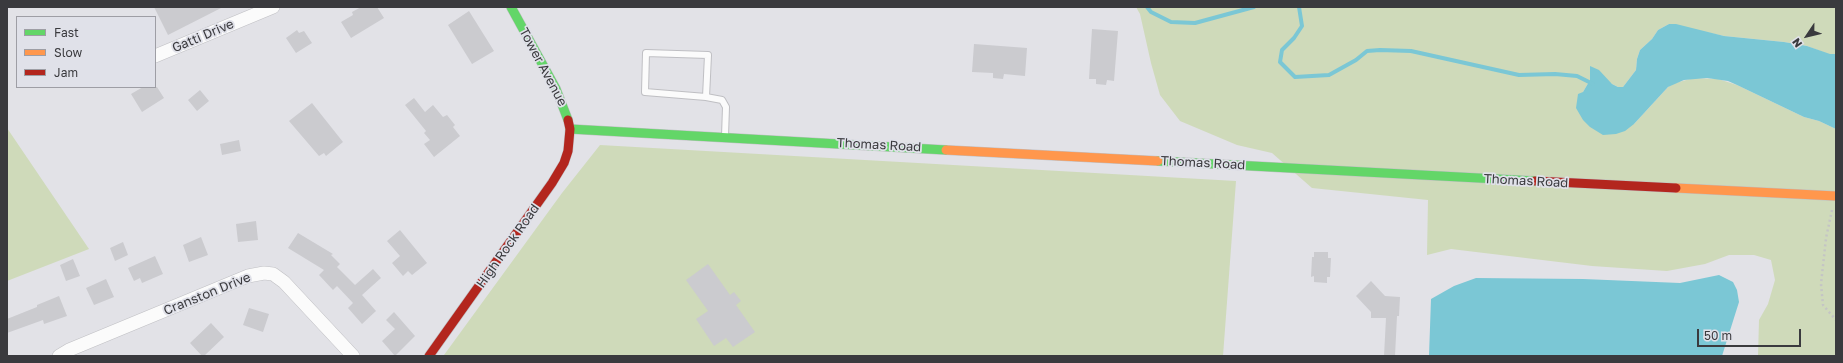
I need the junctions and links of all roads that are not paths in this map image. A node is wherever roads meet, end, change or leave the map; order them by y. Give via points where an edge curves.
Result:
1 (273, 7) edge
2 (511, 7) edge
3 (156, 56) edge
4 (706, 97) junction
5 (570, 129) junction
6 (725, 138) junction
7 (1834, 196) edge
8 (59, 356) edge
9 (353, 356) edge
10 (429, 356) edge

1 - 3 street, Gatti Drive
2 - 5 main road, Tower Avenue via 561,100
4 - 4 lane via 645,92 646,53 708,55
4 - 6 lane via 718,99 725,104
5 - 6 main road, Thomas Road
5 - 10 main road, High Rock Road via 568,151 556,178
6 - 7 main road, Thomas Road
8 - 9 street, Cranston Drive via 241,279 264,273 272,274 284,282

